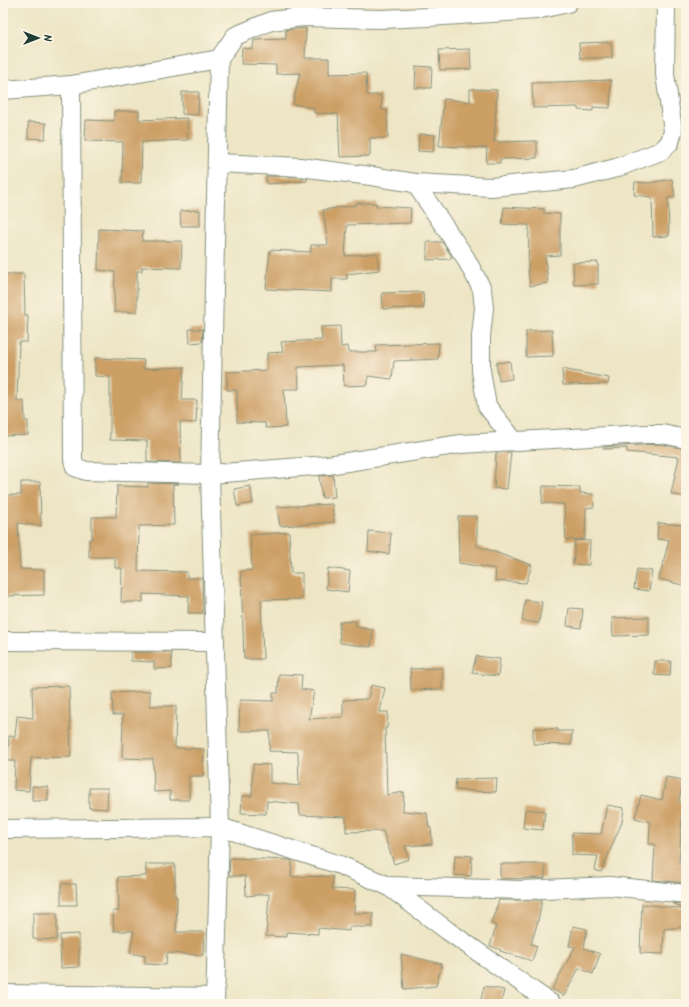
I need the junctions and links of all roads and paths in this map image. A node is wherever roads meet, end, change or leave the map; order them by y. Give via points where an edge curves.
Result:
1 (568, 3) edge
2 (666, 3) edge
3 (219, 60) junction
4 (71, 85) junction
5 (3, 90) edge
6 (217, 163) junction
7 (415, 184) junction
8 (686, 439) edge
9 (515, 442) junction
10 (210, 474) junction
11 (3, 641) edge
12 (215, 642) junction
13 (220, 827) junction
14 (3, 829) edge
15 (388, 886) junction
16 (686, 894) edge
17 (3, 994) edge
18 (215, 1001) edge
19 (552, 1004) edge

1 - 3 street via 536,10 428,17 302,17 271,21 235,36
2 - 7 street via 665,74 673,131 670,142 661,151 616,168 574,179 491,187
3 - 4 street
3 - 6 street
4 - 5 street
4 - 10 street via 75,467 86,471
6 - 7 street via 300,167
6 - 10 street
7 - 9 street via 465,256 482,289 484,308 481,371 487,406
8 - 9 street via 662,434 645,434
9 - 10 street via 461,444 328,465
10 - 12 street
11 - 12 street
12 - 13 street
13 - 14 street
13 - 15 street via 340,865
13 - 18 street
15 - 16 street via 522,890 610,886
15 - 19 street
17 - 18 street

